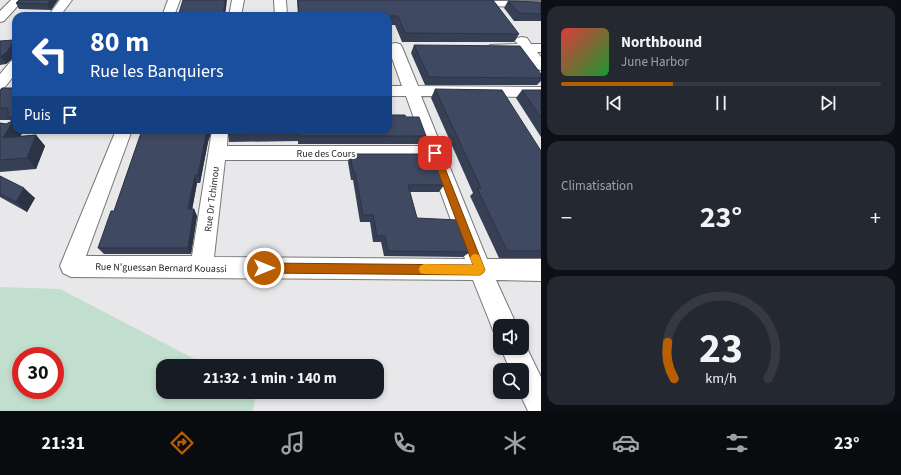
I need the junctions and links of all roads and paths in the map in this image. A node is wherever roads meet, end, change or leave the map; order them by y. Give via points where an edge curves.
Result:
1 (17, 0) edge
2 (66, 0) edge
3 (174, 0) edge
4 (238, 0) edge
5 (280, 0) edge
6 (491, 2) edge
7 (453, 4) edge
8 (541, 4) edge
9 (57, 12) edge
10 (170, 12) edge
11 (236, 12) edge
12 (281, 12) edge
13 (501, 15) edge
14 (0, 18) edge
15 (514, 32) edge
16 (398, 47) edge
17 (481, 48) edge
18 (534, 48) edge
19 (541, 66) edge
20 (12, 69) edge
21 (0, 84) edge
22 (392, 91) edge
23 (413, 91) junction
24 (541, 92) edge
25 (122, 134) edge
26 (219, 134) edge
27 (216, 153) junction
28 (435, 153) junction
29 (202, 267) junction
30 (480, 270) junction
31 (541, 270) edge
32 (501, 319) edge
33 (517, 355) edge
34 (541, 409) edge

1 - 14 street
2 - 9 street
3 - 10 street
4 - 11 street
5 - 12 street
6 - 7 street
6 - 8 street
6 - 13 street
15 - 18 street
16 - 23 street
17 - 18 street
18 - 19 street
20 - 21 street
22 - 23 street
23 - 24 street via 506,99
23 - 28 street
25 - 29 street, Rue N'guessan Bernard Kouassi via 71,266
26 - 27 street, Rue Dr Tchimou
27 - 28 street, Rue des Cours
27 - 29 street, Rue Dr Tchimou
28 - 30 street
29 - 30 street, Rue N'guessan Bernard Kouassi
30 - 31 street, Rue N'guessan Bernard Kouassi
30 - 32 street
33 - 34 street

